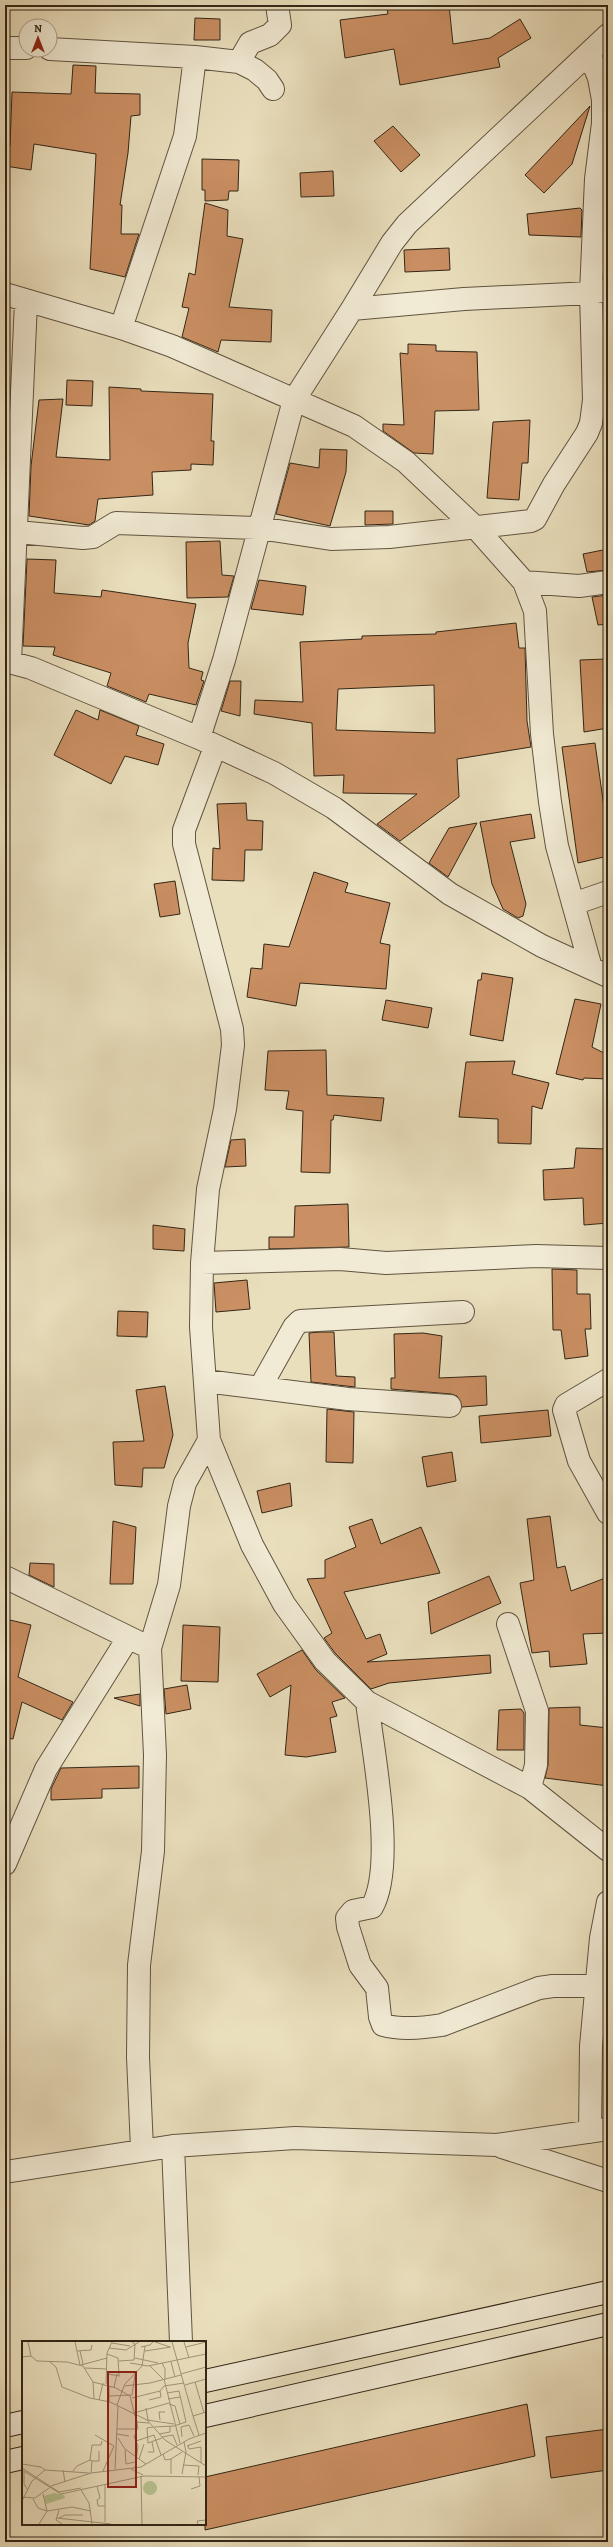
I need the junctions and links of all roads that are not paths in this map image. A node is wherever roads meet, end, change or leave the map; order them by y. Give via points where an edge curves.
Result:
1 (277, 5) edge
2 (608, 35) edge
3 (5, 48) edge
4 (18, 48) edge
5 (58, 49) edge
6 (589, 53) junction
7 (195, 57) junction
8 (239, 62) junction
9 (273, 89) dead end
10 (599, 292) edge
11 (5, 294) edge
12 (26, 302) junction
13 (352, 309) junction
14 (121, 328) junction
15 (294, 400) junction
16 (259, 528) junction
17 (477, 528) junction
18 (17, 532) junction
19 (524, 582) junction
20 (608, 582) edge
21 (7, 661) edge
22 (207, 742) junction
23 (608, 892) edge
24 (573, 904) junction
25 (600, 972) edge
26 (608, 1258) edge
27 (202, 1263) junction
28 (463, 1312) dead end
29 (608, 1380) edge
30 (205, 1381) junction
31 (261, 1386) junction
32 (450, 1406) dead end
33 (209, 1440) junction
34 (608, 1512) edge
35 (5, 1577) edge
36 (508, 1624) dead end
37 (128, 1638) junction
38 (150, 1648) junction
39 (367, 1702) junction
40 (530, 1788) junction
41 (608, 1850) edge
42 (5, 1864) edge
43 (608, 1902) edge
44 (595, 1986) junction
45 (599, 2130) edge
46 (497, 2145) junction
47 (173, 2146) junction
48 (142, 2149) junction
49 (5, 2172) edge
50 (608, 2181) edge
51 (608, 2292) edge
52 (608, 2324) edge
53 (181, 2341) edge
54 (356, 2346) junction
55 (367, 2378) junction
56 (206, 2381) edge
57 (206, 2416) edge
58 (22, 2422) edge
59 (5, 2426) edge
60 (22, 2458) edge
61 (5, 2462) edge

1 - 8 street via 280,25 277,31 250,43
2 - 6 street
3 - 4 street
5 - 7 street
6 - 10 street via 599,78 603,100 603,123 596,179
6 - 13 street via 407,224 392,243
7 - 8 street
7 - 14 street via 185,136
8 - 9 street via 255,70
10 - 13 street via 464,299
10 - 17 street via 594,400 588,432 557,478 535,519
11 - 12 street
12 - 14 street
12 - 18 street
13 - 15 street
14 - 15 street via 172,346
15 - 16 street
15 - 17 street via 354,426 406,462
16 - 17 street via 331,539 389,537
16 - 18 street via 116,523 93,537 83,538
16 - 22 street via 224,660
17 - 19 street
18 - 21 street
19 - 20 street via 579,586
19 - 24 street via 535,611 542,734 550,802
21 - 22 street via 30,668
22 - 25 street via 274,773 334,808 450,894 542,946
22 - 27 street via 184,830 184,844 232,1029 233,1045 225,1108 208,1189
23 - 24 street
24 - 25 street
26 - 27 street via 536,1256 386,1263 340,1259
27 - 30 street via 201,1327
28 - 31 street via 300,1321 294,1327
29 - 34 street via 566,1405 564,1410 579,1461
30 - 31 street
30 - 33 street
31 - 32 street via 348,1399
33 - 38 street via 185,1483 179,1506 169,1585
33 - 39 street via 252,1544 284,1604 325,1661
35 - 37 street
36 - 40 street via 537,1711 536,1765
37 - 38 street
37 - 42 street via 46,1769
38 - 48 street via 155,1755 153,1851 139,1965 138,2057
39 - 40 street
39 - 44 street via 384,1843 378,1896 372,1907 353,1911 347,1918 360,1965 377,1988 383,2025 392,2028 428,2027 538,1988
40 - 41 street
43 - 44 street
44 - 45 street via 590,2046
45 - 46 street
46 - 47 street via 295,2138
46 - 50 street
47 - 48 street
47 - 53 street
48 - 49 street
51 - 54 street
52 - 55 street
54 - 55 street
54 - 56 street
55 - 57 street
58 - 59 street
60 - 61 street

